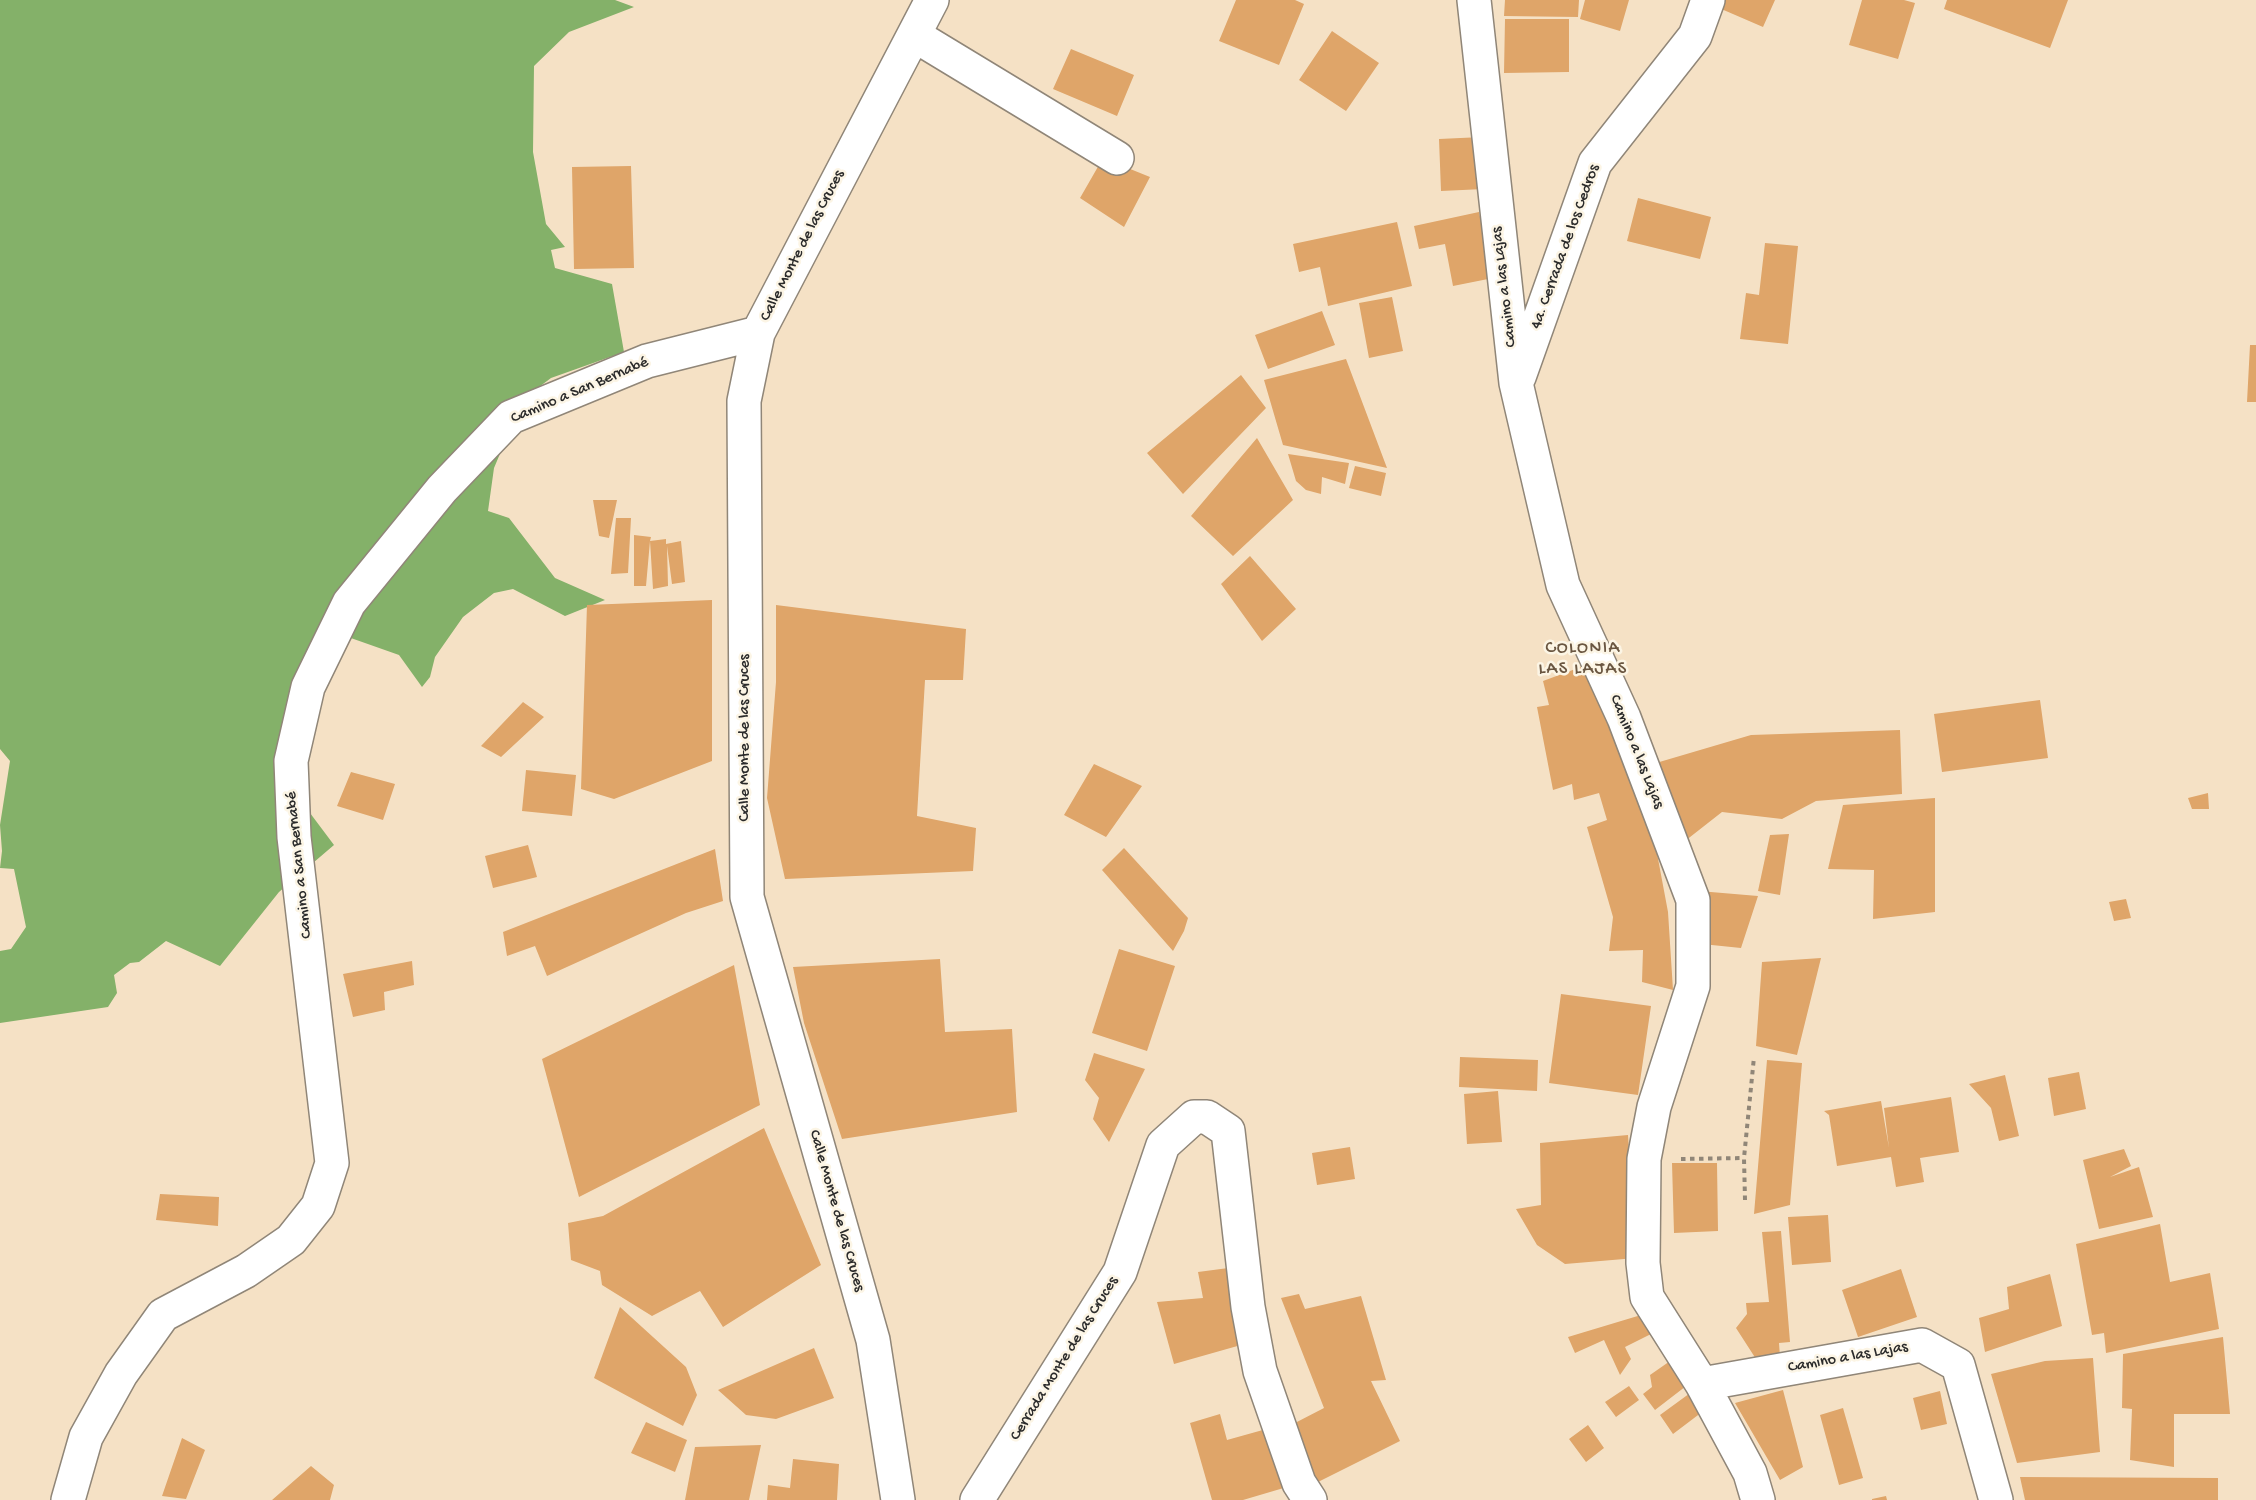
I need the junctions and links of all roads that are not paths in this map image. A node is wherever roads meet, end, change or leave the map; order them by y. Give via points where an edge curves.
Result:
1 (932, 0) edge
2 (1474, 0) edge
3 (1708, 0) edge
4 (914, 35) junction
5 (1116, 158) dead end
6 (758, 333) junction
7 (1516, 383) junction
8 (1702, 1384) junction
9 (68, 1500) edge
10 (898, 1500) edge
11 (976, 1500) edge
12 (1310, 1500) edge
13 (1758, 1500) edge
14 (1996, 1500) edge

1 - 4 street, Calle Monte de las Cruces
2 - 7 street, Camino a las Lajas
3 - 7 street, 4a. Cerrada de los Cedros via 1695,36 1595,163
4 - 5 street
4 - 6 street, Calle Monte de las Cruces
6 - 9 street, Camino a San Bernabé via 647,361 511,417 442,489 349,603 308,687 291,761 294,837 332,1163 318,1206 291,1240 246,1271 163,1315 121,1374 86,1437
6 - 10 street, Calle Monte de las Cruces via 744,401 747,897 873,1340
7 - 8 street, Camino a las Lajas via 1563,585 1624,718 1693,900 1693,986 1654,1107 1644,1160 1643,1263 1647,1297
8 - 13 street, Camino a las Lajas via 1750,1473
8 - 14 street, Camino a las Lajas via 1922,1345 1958,1365
11 - 12 street, Cerrada Monte de las Cruces via 1120,1272 1163,1145 1194,1118 1207,1117 1228,1131 1248,1307 1260,1371 1299,1483

